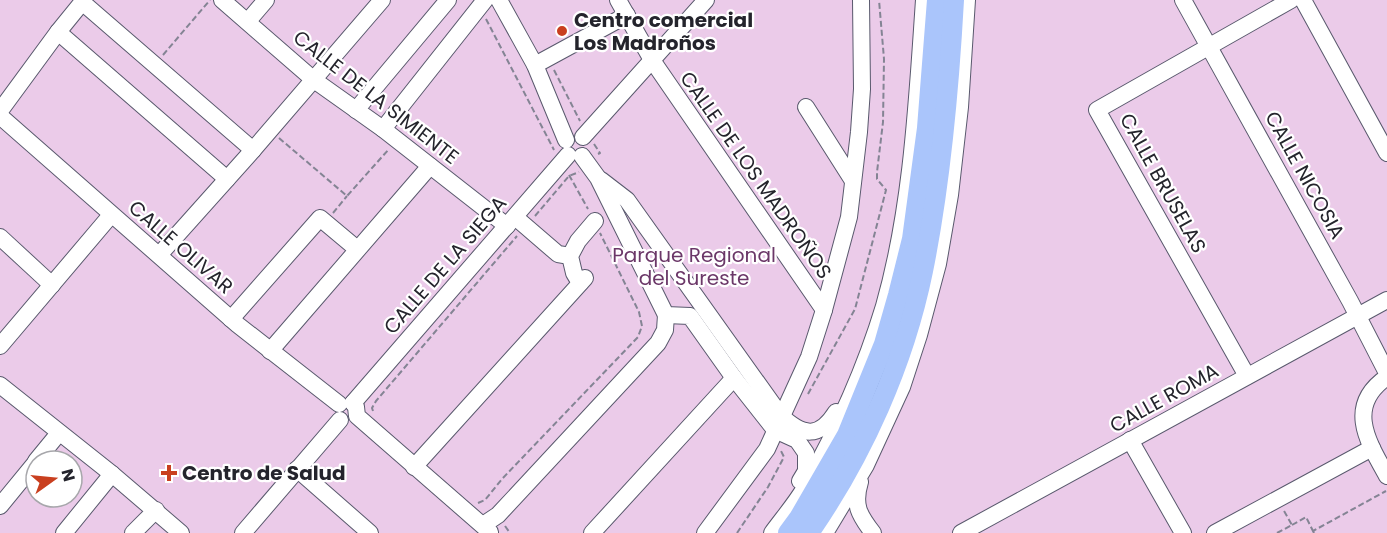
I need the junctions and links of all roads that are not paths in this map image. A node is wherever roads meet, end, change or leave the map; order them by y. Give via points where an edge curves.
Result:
1 (222, 0) edge
2 (266, 0) edge
3 (382, 0) edge
4 (448, 0) edge
5 (499, 0) edge
6 (618, 0) edge
7 (706, 0) edge
8 (861, 0) edge
9 (924, 0) edge
10 (937, 0) edge
11 (954, 0) edge
12 (967, 0) edge
13 (1183, 0) edge
14 (1291, 0) edge
15 (1304, 0) edge
16 (83, 1) edge
17 (482, 3) edge
18 (627, 15) junction
19 (248, 21) junction
20 (58, 32) junction
21 (1209, 46) junction
22 (652, 60) junction
23 (541, 68) junction
24 (314, 80) junction
25 (806, 107) dead end
26 (356, 110) junction
27 (0, 111) edge
28 (0, 116) edge
29 (383, 129) junction
30 (574, 144) junction
31 (253, 150) junction
32 (1387, 153) edge
33 (430, 166) junction
34 (598, 178) junction
35 (227, 179) junction
36 (853, 181) junction
37 (111, 215) junction
38 (511, 221) junction
39 (595, 221) dead end
40 (0, 237) edge
41 (357, 249) junction
42 (160, 254) junction
43 (564, 255) junction
44 (52, 285) junction
45 (1387, 300) edge
46 (824, 310) junction
47 (696, 311) junction
48 (666, 315) junction
49 (1358, 316) junction
50 (231, 319) junction
51 (0, 346) edge
52 (270, 351) junction
53 (863, 368) junction
54 (1387, 375) edge
55 (1247, 376) junction
56 (734, 378) junction
57 (0, 385) edge
58 (347, 411) junction
59 (778, 431) junction
60 (59, 433) junction
61 (1130, 440) junction
62 (1372, 448) junction
63 (46, 449) edge
64 (866, 465) junction
65 (414, 467) junction
66 (297, 470) junction
67 (112, 474) junction
68 (24, 476) edge
69 (1387, 483) edge
70 (0, 506) edge
71 (156, 510) junction
72 (487, 529) edge
73 (64, 533) edge
74 (133, 533) edge
75 (181, 533) edge
76 (243, 533) edge
77 (370, 533) edge
78 (592, 533) edge
79 (705, 533) edge
80 (771, 533) edge
81 (788, 533) edge
82 (809, 533) edge
83 (825, 533) edge
84 (873, 533) edge
85 (961, 533) edge
86 (1183, 533) edge
87 (1215, 533) edge

1 - 19 street, CALLE DE LA SIMIENTE
2 - 19 street
3 - 24 street
4 - 26 street
5 - 23 street
6 - 18 street, CALLE DE LOS MADROÑOS
7 - 22 street, CALLE DE LA SIEGA
8 - 36 street via 862,89
9 - 53 street via 903,216 884,305
10 - 81 main road via 927,128 912,239 898,295 884,344 847,435
11 - 82 main road via 948,106 922,273 903,345 870,428
12 - 64 street via 960,107 938,264 902,387
13 - 21 street, CALLE NICOSIA
14 - 21 street, CALLE BRUSELAS
15 - 32 street
16 - 20 street
16 - 31 street
17 - 29 street
18 - 22 street, CALLE DE LOS MADROÑOS
18 - 23 street
19 - 24 street, CALLE DE LA SIMIENTE
20 - 27 street
20 - 35 street
21 - 49 street, CALLE NICOSIA
21 - 55 street, CALLE BRUSELAS via 1097,110
22 - 30 street, CALLE DE LA SIEGA
22 - 46 street, CALLE DE LOS MADROÑOS
23 - 30 street
24 - 26 street, CALLE DE LA SIMIENTE
24 - 31 street
25 - 36 street
26 - 29 street, CALLE DE LA SIMIENTE
28 - 37 street, CALLE OLIVAR
29 - 33 street, CALLE DE LA SIMIENTE
30 - 34 street
30 - 38 street, CALLE DE LA SIEGA
31 - 35 street
33 - 38 street, CALLE DE LA SIMIENTE
33 - 41 street
34 - 47 street via 627,200
34 - 48 street
35 - 42 street
36 - 46 street via 849,217
37 - 42 street, CALLE OLIVAR
37 - 44 street
38 - 43 street, CALLE DE LA SIMIENTE
38 - 58 street, CALLE DE LA SIEGA
39 - 43 street
40 - 44 street
41 - 50 street via 320,218
41 - 52 street
42 - 50 street, CALLE OLIVAR
43 - 65 street via 583,280
44 - 51 street
45 - 49 street, CALLE ROMA
46 - 59 street
47 - 48 street
47 - 56 street
47 - 59 street
48 - 72 street via 665,330 658,343
49 - 54 street, CALLE NICOSIA
49 - 55 street, CALLE ROMA
50 - 52 street, CALLE OLIVAR
52 - 58 street, CALLE OLIVAR
53 - 59 street via 828,426 811,432 794,428
53 - 80 street via 803,490
54 - 62 street via 1369,395 1363,413 1364,432
55 - 61 street, CALLE ROMA
56 - 59 street
56 - 78 street
57 - 60 street
58 - 65 street, CALLE OLIVAR
58 - 66 street, CALLE DE LA SIEGA
59 - 79 street
59 - 80 street via 797,440 806,453 806,471
60 - 63 street
60 - 67 street
61 - 85 street, CALLE ROMA
61 - 86 street
62 - 69 street
62 - 87 street
64 - 83 street
64 - 84 street via 856,496 860,517
65 - 72 street, CALLE OLIVAR
66 - 76 street, CALLE DE LA SIEGA
66 - 77 street
67 - 71 street
67 - 73 street
68 - 70 street
71 - 74 street
71 - 75 street

